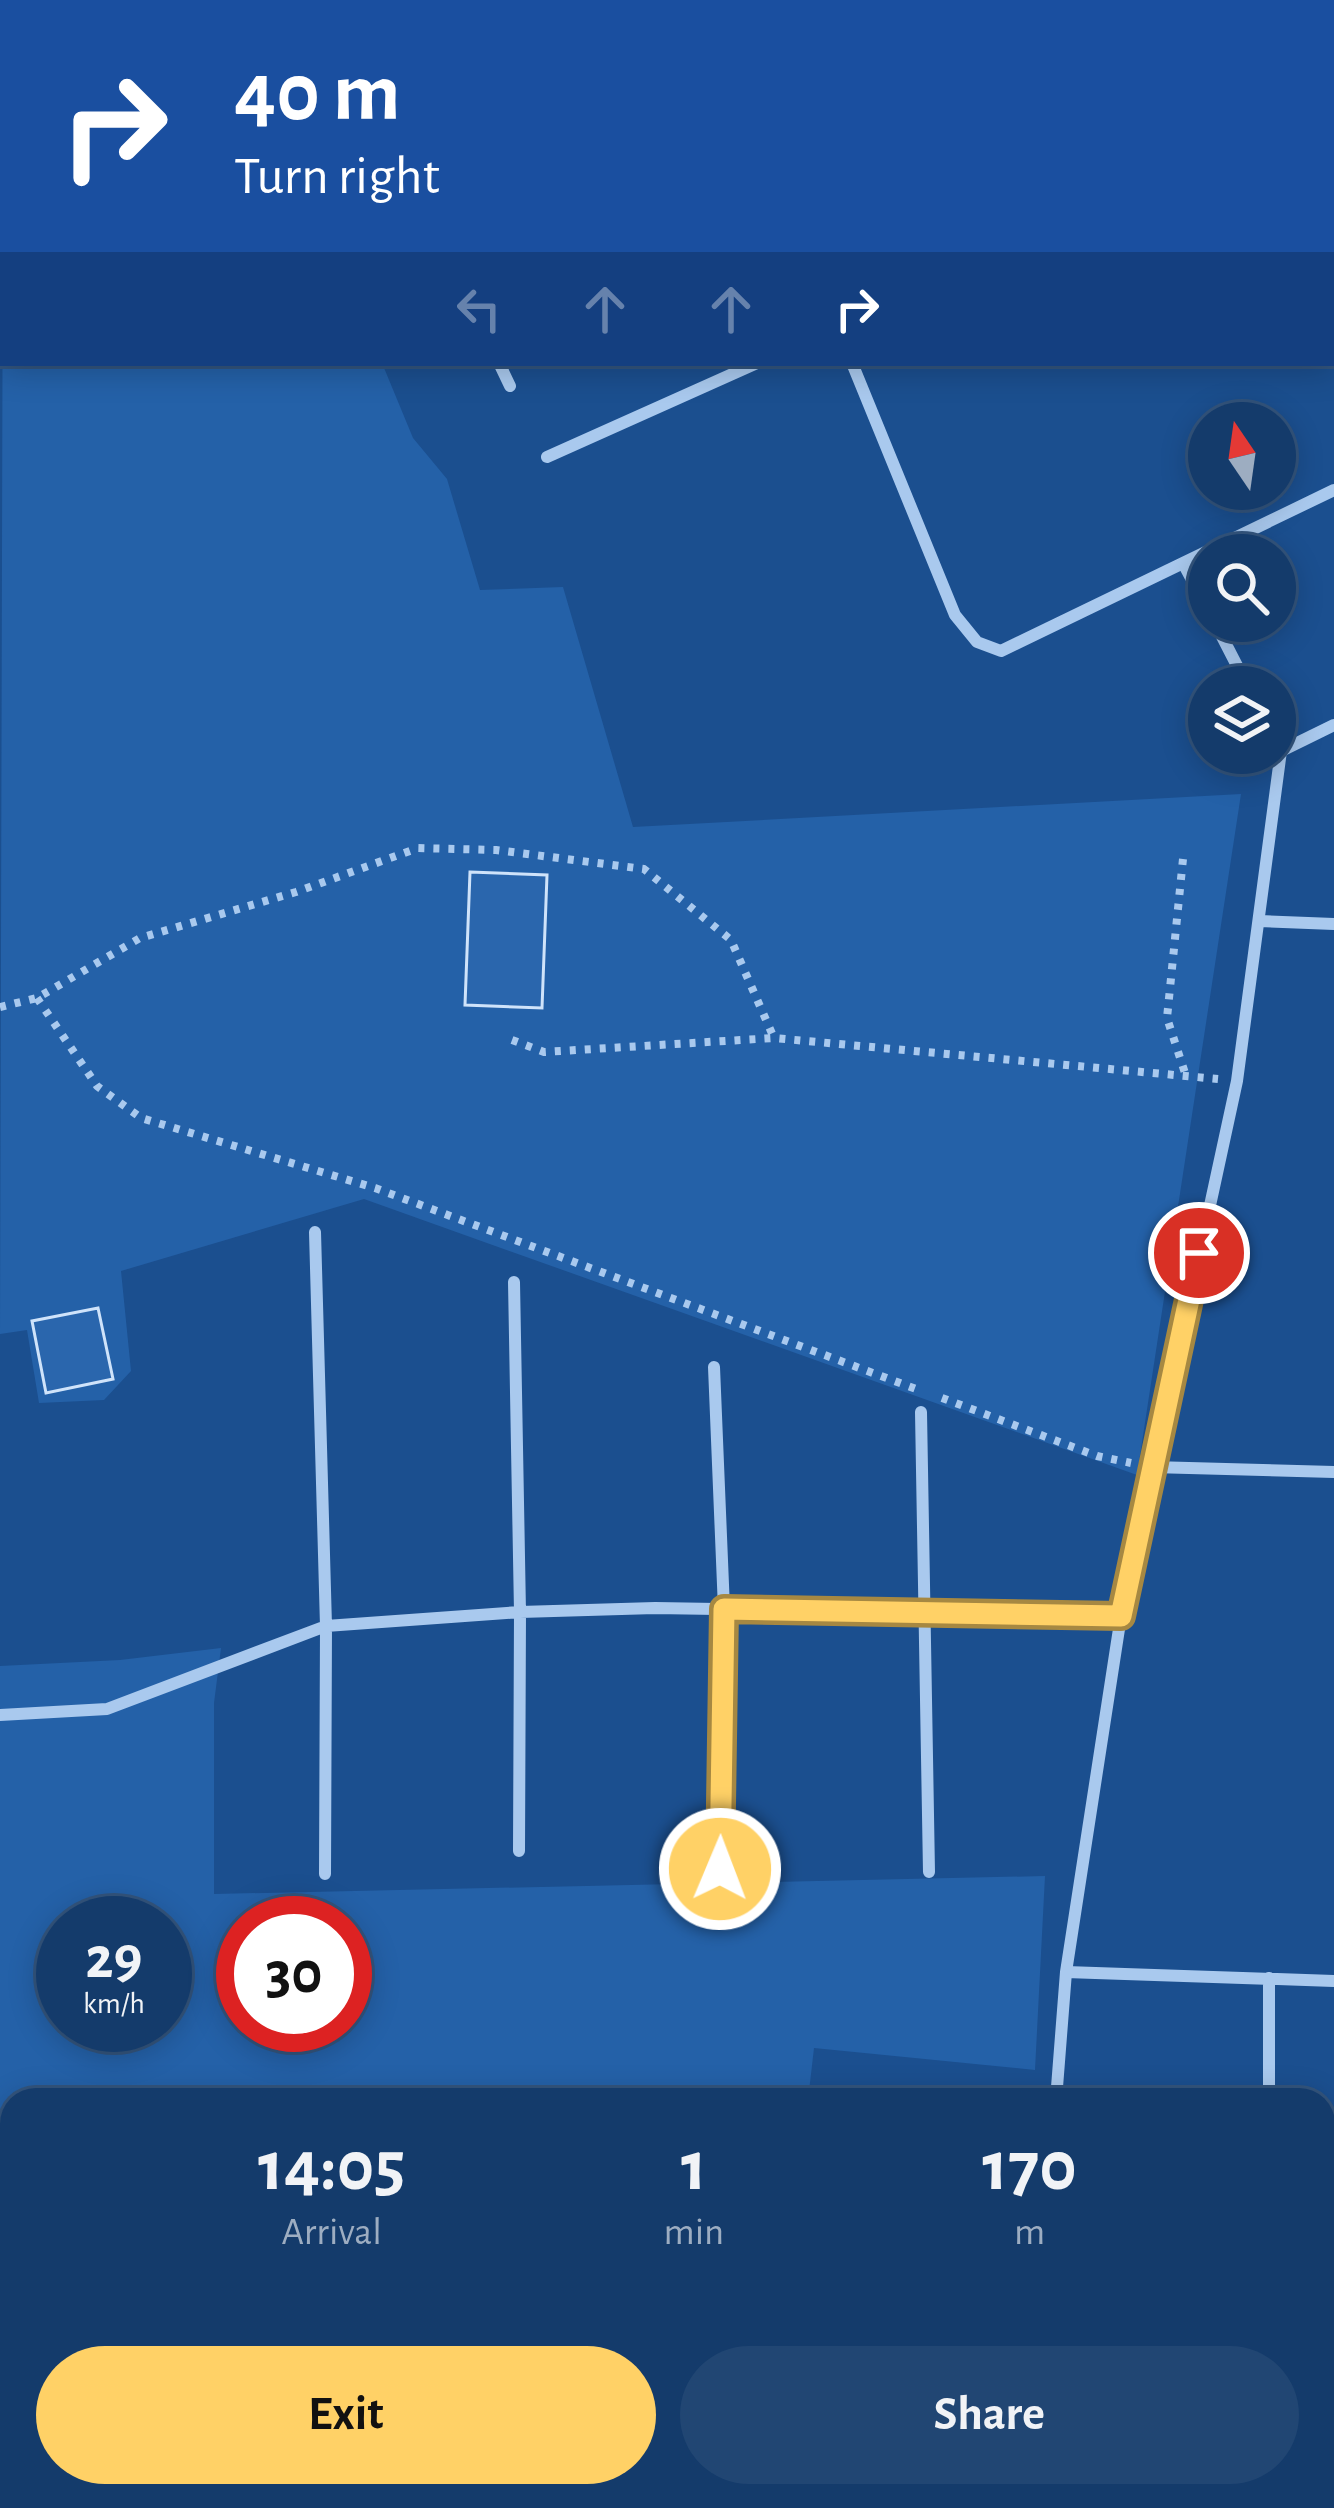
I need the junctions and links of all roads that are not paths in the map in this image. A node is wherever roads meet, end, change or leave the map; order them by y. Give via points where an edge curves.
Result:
1 (501, 366) edge
2 (750, 366) edge
3 (853, 366) edge
4 (510, 386) dead end
5 (548, 457) dead end
6 (1334, 490) edge
7 (1184, 563) junction
8 (1188, 571) edge
9 (1334, 725) edge
10 (1296, 739) edge
11 (1275, 774) edge
12 (1260, 921) junction
13 (1334, 924) edge
14 (315, 1232) dead end
15 (514, 1282) dead end
16 (714, 1367) dead end
17 (921, 1412) dead end
18 (1152, 1467) junction
19 (1334, 1472) edge
20 (724, 1609) junction
21 (520, 1612) junction
22 (924, 1613) junction
23 (1121, 1616) junction
24 (326, 1626) junction
25 (0, 1714) edge
26 (519, 1851) dead end
27 (720, 1869) dead end
28 (929, 1872) dead end
29 (325, 1874) dead end
30 (1066, 1972) junction
31 (1269, 1978) junction
32 (1334, 1981) edge
33 (1057, 2088) edge
34 (1269, 2088) edge

1 - 4 street
2 - 5 street
3 - 7 street via 955,615 977,642 1001,651
6 - 7 street
7 - 8 street
9 - 10 street
11 - 12 street
12 - 13 street
12 - 18 street via 1237,1081
14 - 24 street
15 - 21 street
16 - 20 street
17 - 22 street
18 - 19 street
18 - 23 street
20 - 21 street
20 - 22 street
20 - 27 street
21 - 24 street
21 - 26 street
22 - 23 street
22 - 28 street
23 - 30 street
24 - 25 street via 107,1709
24 - 29 street
30 - 31 street
30 - 33 street
31 - 32 street
31 - 34 street

